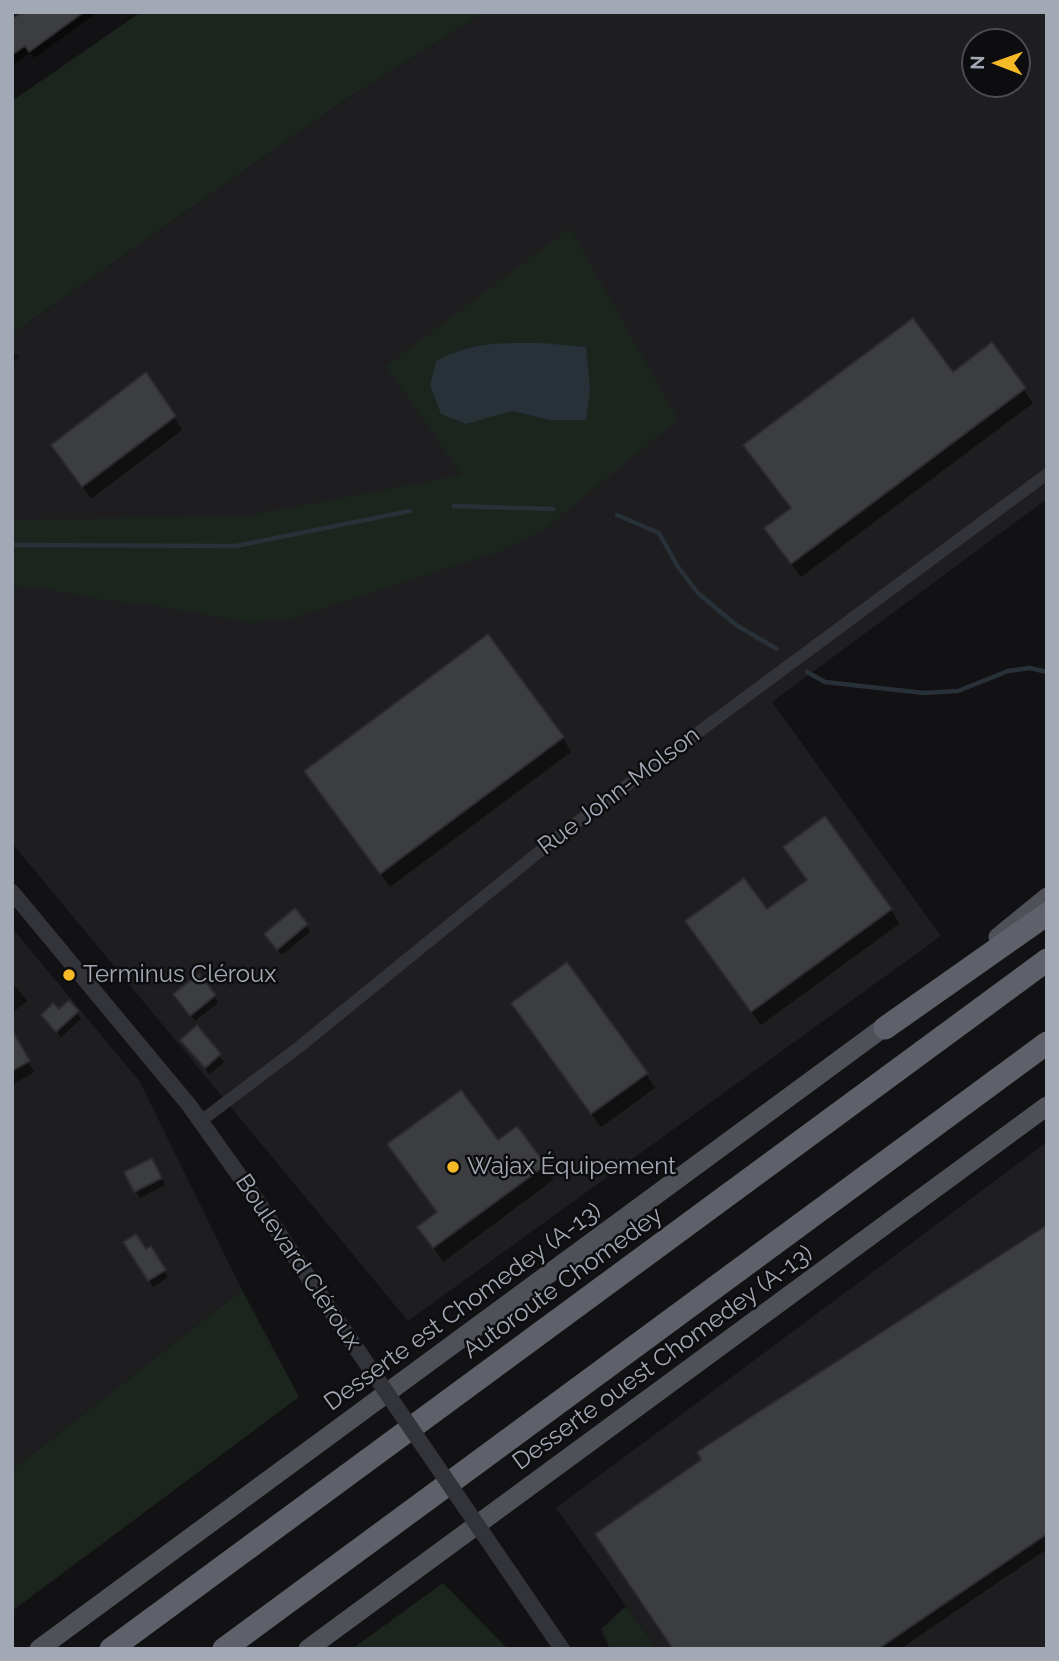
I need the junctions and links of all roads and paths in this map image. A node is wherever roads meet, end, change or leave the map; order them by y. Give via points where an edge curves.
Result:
1 (1047, 474) edge
2 (12, 892) edge
3 (1047, 897) edge
4 (1047, 914) edge
5 (1047, 960) edge
6 (885, 1028) junction
7 (1047, 1043) edge
8 (1047, 1106) edge
9 (201, 1121) junction
10 (39, 1649) edge
11 (111, 1649) edge
12 (224, 1649) edge
13 (308, 1649) edge
14 (562, 1649) edge

1 - 9 street, Rue John-Molson via 561,834
2 - 9 street, Boulevard Cléroux
3 - 6 main road, Desserte est Chomedey (A-13)
4 - 6 highway
5 - 11 highway, Autoroute Chomedey
6 - 10 main road, Desserte est Chomedey (A-13)
7 - 12 highway
8 - 13 main road, Desserte ouest Chomedey (A-13)
9 - 14 street, Boulevard Cléroux, bridge

